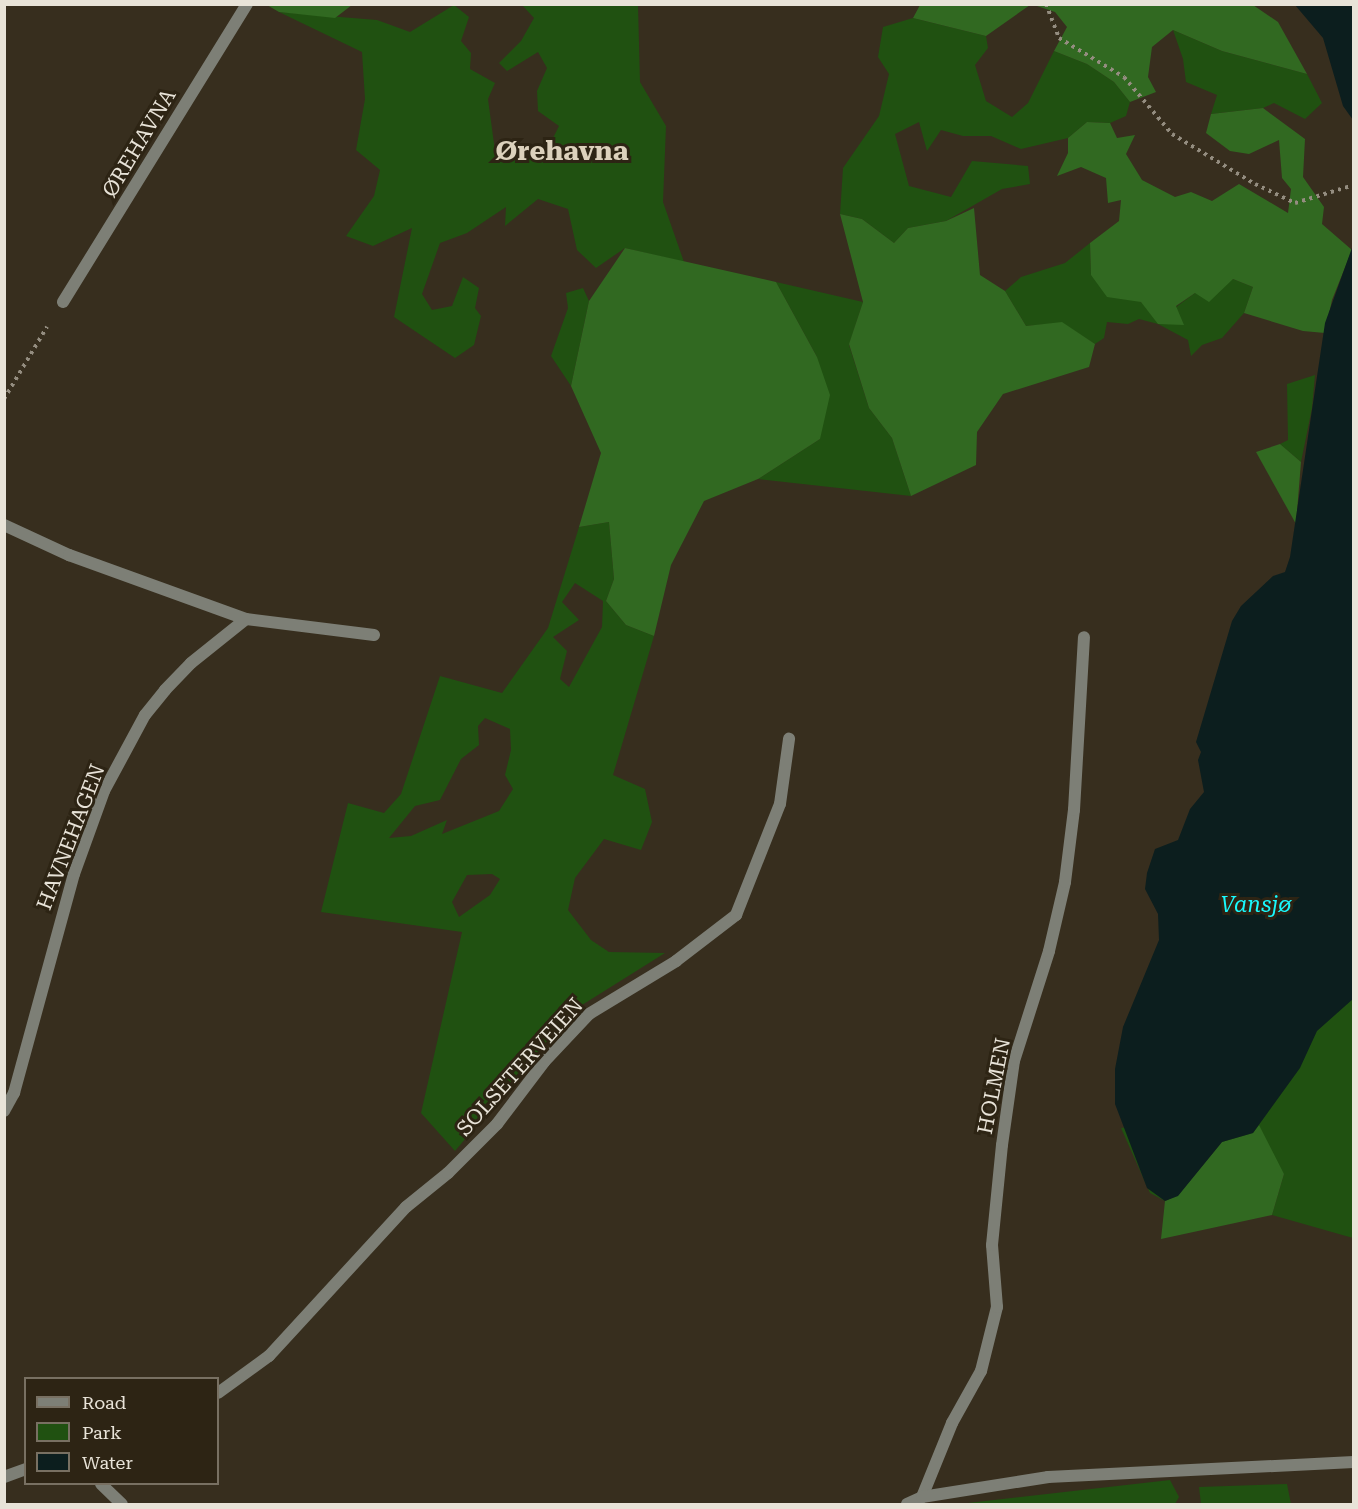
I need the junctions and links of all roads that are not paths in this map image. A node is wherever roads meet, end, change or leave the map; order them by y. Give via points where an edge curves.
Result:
1 (247, 4) edge
2 (63, 302) road end
3 (4, 525) edge
4 (246, 619) junction
5 (374, 635) dead end
6 (1084, 637) dead end
7 (789, 740) dead end
8 (4, 1111) edge
9 (219, 1393) edge
10 (1353, 1462) edge
11 (24, 1470) edge
12 (4, 1477) edge
13 (102, 1485) edge
14 (922, 1497) junction
15 (122, 1504) edge
16 (907, 1504) edge

1 - 2 street, ØREHAVNA
3 - 4 street via 69,555
4 - 5 street
4 - 8 street, HAVNEHAGEN via 191,663 165,690 145,715 104,792 74,874 14,1093
6 - 14 street, HOLMEN via 1074,810 1065,882 1049,951 1014,1061 1002,1145 992,1245 997,1307 981,1371 952,1423
7 - 9 street, SOLSETERVEIEN via 780,804 736,915 676,961 589,1014 544,1062 497,1124 448,1173 406,1207 269,1356
10 - 14 street via 1048,1477
11 - 12 street
13 - 15 street
14 - 16 street

